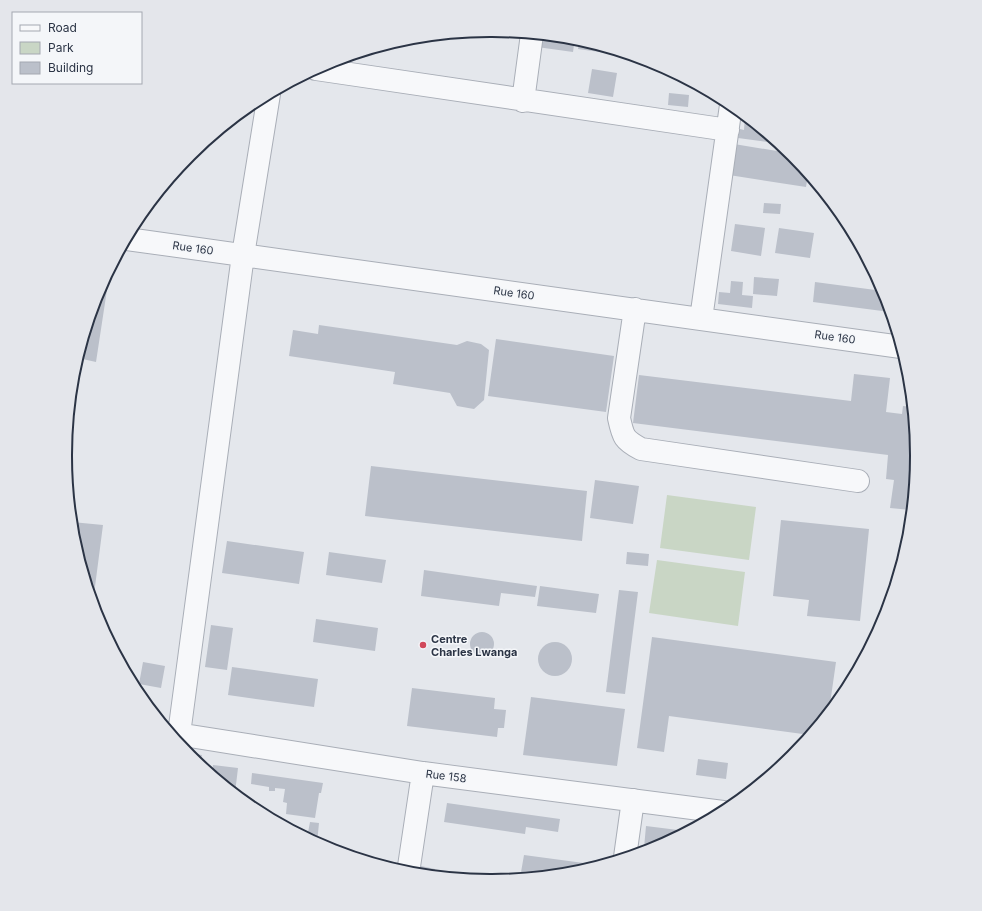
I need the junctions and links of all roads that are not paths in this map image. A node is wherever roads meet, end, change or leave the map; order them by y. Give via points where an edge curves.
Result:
1 (531, 39) edge
2 (327, 71) edge
3 (269, 101) edge
4 (523, 101) junction
5 (730, 112) edge
6 (728, 130) junction
7 (133, 240) edge
8 (243, 255) junction
9 (635, 309) junction
10 (701, 319) junction
11 (895, 346) edge
12 (858, 481) dead end
13 (175, 730) edge
14 (178, 734) edge
15 (422, 773) junction
16 (633, 800) junction
17 (712, 811) edge
18 (626, 852) edge
19 (409, 866) edge

1 - 4 street
2 - 4 street
3 - 8 street
4 - 6 street
5 - 6 street
6 - 10 street
7 - 8 street, Rue 160
8 - 9 street, Rue 160
8 - 13 street
9 - 10 street, Rue 160
9 - 12 street via 619,418 628,442 640,449
10 - 11 street, Rue 160
14 - 15 street, Rue 158
15 - 16 street, Rue 158
15 - 19 street
16 - 17 street, Rue 158
16 - 18 street

